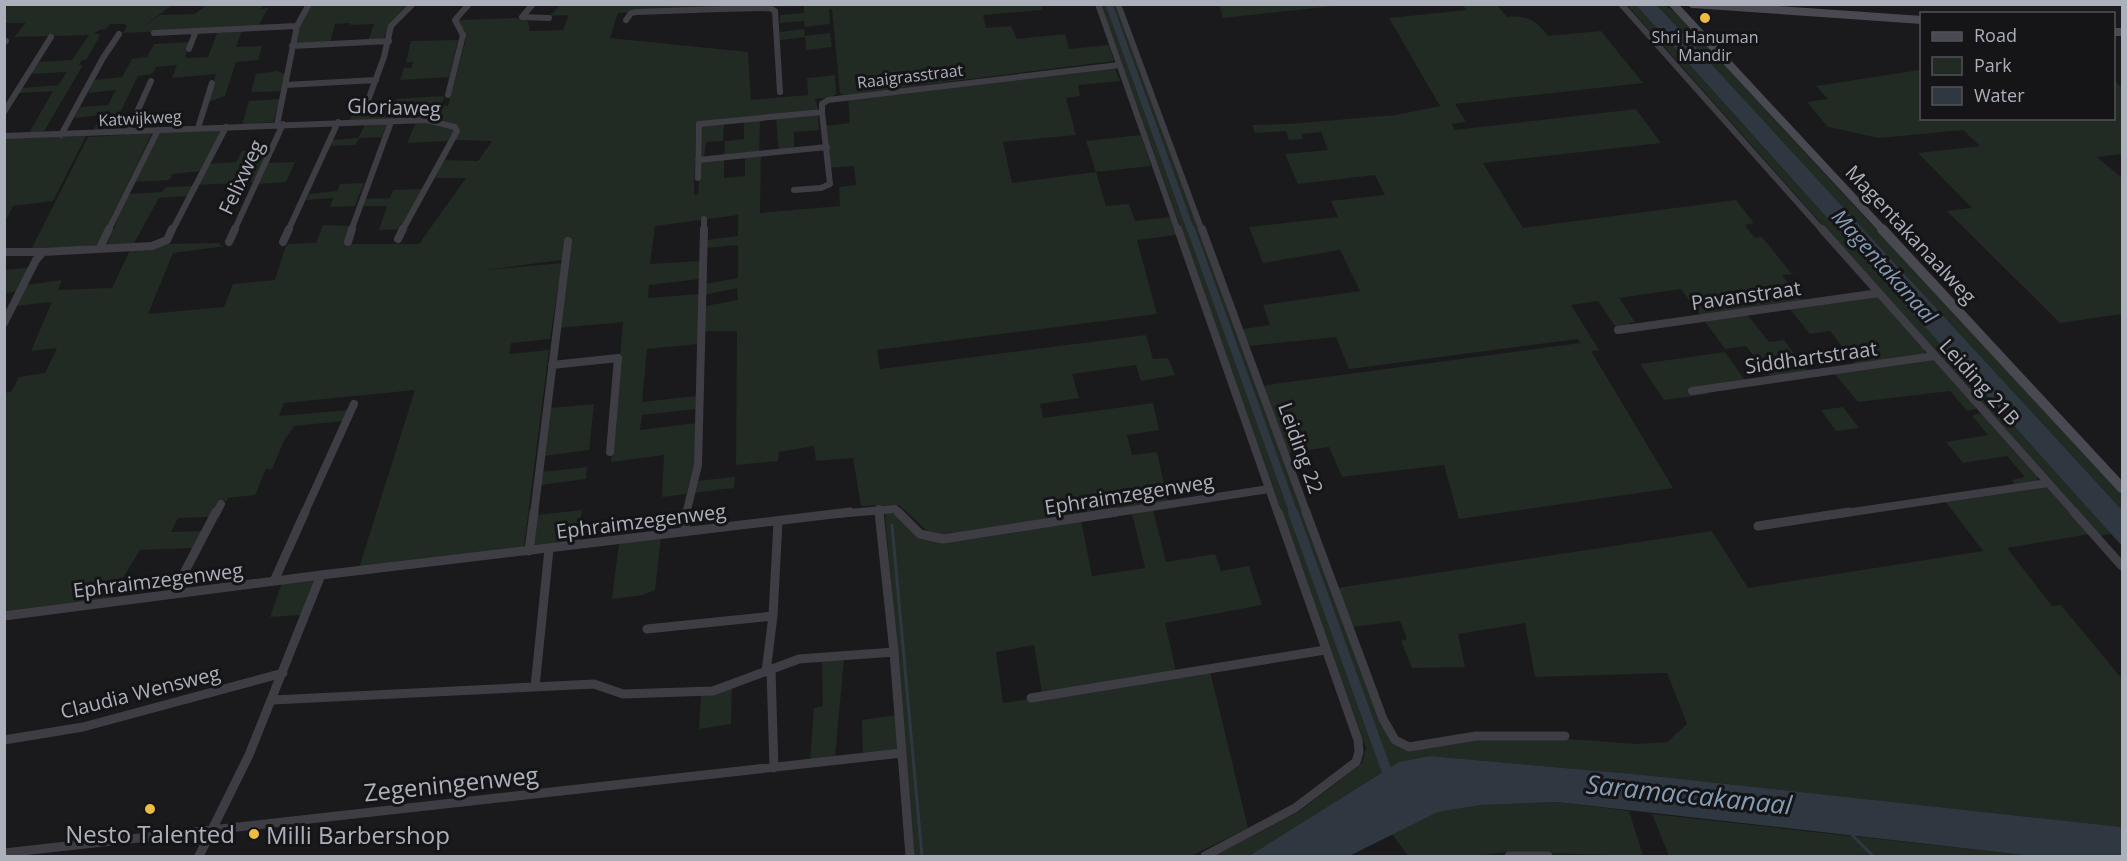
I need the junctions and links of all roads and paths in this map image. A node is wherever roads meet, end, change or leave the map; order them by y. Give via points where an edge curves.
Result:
1 (309, 4) edge
2 (413, 4) edge
3 (469, 4) edge
4 (533, 4) edge
5 (1098, 4) edge
6 (1119, 4) edge
7 (1622, 4) edge
8 (1673, 4) edge
9 (1693, 4) edge
10 (1738, 6) edge
11 (723, 7) edge
12 (549, 18) dead end
13 (626, 20) dead end
14 (1920, 20) edge
15 (297, 26) junction
16 (196, 31) junction
17 (154, 33) dead end
18 (119, 34) dead end
19 (51, 37) dead end
20 (389, 41) junction
21 (292, 46) junction
22 (189, 49) dead end
23 (1119, 64) junction
24 (376, 80) junction
25 (151, 81) dead end
26 (212, 84) dead end
27 (285, 85) junction
28 (780, 92) dead end
29 (448, 95) dead end
30 (366, 106) dead end
31 (4, 112) edge
32 (822, 112) junction
33 (338, 122) junction
34 (391, 122) junction
35 (280, 125) junction
36 (226, 127) junction
37 (198, 128) junction
38 (158, 130) junction
39 (129, 132) junction
40 (61, 135) junction
41 (4, 136) edge
42 (826, 147) junction
43 (698, 160) junction
44 (698, 178) dead end
45 (794, 190) dead end
46 (704, 219) dead end
47 (398, 239) dead end
48 (568, 241) dead end
49 (229, 242) dead end
50 (283, 242) dead end
51 (348, 242) dead end
52 (100, 248) junction
53 (4, 252) edge
54 (43, 252) junction
55 (1879, 293) junction
56 (4, 323) edge
57 (1618, 330) dead end
58 (1934, 356) junction
59 (552, 365) junction
60 (1692, 391) dead end
61 (354, 404) dead end
62 (610, 452) dead end
63 (2048, 483) junction
64 (2122, 488) edge
65 (1269, 489) junction
66 (221, 504) dead end
67 (879, 509) junction
68 (778, 522) junction
69 (1758, 526) dead end
70 (685, 532) junction
71 (549, 549) junction
72 (528, 551) junction
73 (2122, 566) edge
74 (321, 575) junction
75 (274, 581) junction
76 (173, 594) junction
77 (4, 616) edge
78 (773, 616) junction
79 (647, 629) dead end
80 (1325, 650) junction
81 (894, 652) junction
82 (769, 671) junction
83 (283, 673) junction
84 (535, 687) junction
85 (1031, 698) dead end
86 (273, 700) junction
87 (1565, 736) dead end
88 (4, 740) edge
89 (902, 753) junction
90 (774, 768) junction
91 (210, 831) junction
92 (4, 853) edge
93 (199, 856) edge
94 (910, 856) edge
95 (1205, 856) edge
96 (1509, 856) edge
97 (1548, 856) edge

1 - 15 street, Felixweg
2 - 20 street via 391,26
3 - 29 street via 455,20 463,35
4 - 12 street via 522,17
5 - 23 street
6 - 87 street, Leiding 22 via 1379,709 1395,740 1409,747 1476,736
7 - 55 street, Leiding 21B
8 - 64 street, Magentakanaalweg
9 - 10 street
10 - 14 street
11 - 13 street via 637,12
11 - 28 street via 776,11
15 - 16 street
15 - 21 street, Felixweg
16 - 17 street
16 - 22 street
18 - 40 street
19 - 31 street
20 - 21 street
20 - 24 street
21 - 27 street, Felixweg
23 - 32 street, Raaigrasstraat via 834,98 823,103
23 - 65 street
24 - 27 street
24 - 30 street
25 - 39 street
26 - 37 street
27 - 35 street, Felixweg
32 - 42 street
32 - 43 street via 699,124
33 - 34 street, Gloriaweg
33 - 35 street, Gloriaweg
33 - 50 street
34 - 47 street, Gloriaweg via 434,121 457,131
34 - 51 street
35 - 36 street, Katwijkweg
35 - 49 street, Felixweg
36 - 37 street, Katwijkweg
36 - 52 street via 167,240 153,246
37 - 38 street, Katwijkweg
38 - 39 street, Katwijkweg
38 - 52 street
39 - 40 street, Katwijkweg
40 - 41 street, Katwijkweg
42 - 43 street
42 - 45 street via 830,184
43 - 44 street
46 - 70 street via 698,465
48 - 59 street
52 - 54 street
53 - 54 street
54 - 56 street
55 - 57 street, Pavanstraat
55 - 58 street, Leiding 21B
58 - 60 street, Siddhartstraat
58 - 63 street, Leiding 21B
59 - 62 street via 618,358
59 - 72 street
61 - 75 street
63 - 69 street
63 - 73 street, Leiding 21B
65 - 67 street, Ephraimzegenweg via 943,539 920,534 895,509
65 - 80 street
66 - 76 street
67 - 68 street, Ephraimzegenweg
67 - 81 street
68 - 70 street, Ephraimzegenweg
68 - 78 street
70 - 71 street, Ephraimzegenweg
71 - 72 street, Ephraimzegenweg
71 - 84 street
72 - 74 street, Ephraimzegenweg
74 - 75 street, Ephraimzegenweg
74 - 83 street
75 - 76 street, Ephraimzegenweg
76 - 77 street, Ephraimzegenweg
78 - 79 street
78 - 82 street
80 - 85 street
80 - 95 street via 1358,740 1356,762 1295,808
81 - 82 street via 799,659
81 - 89 street
82 - 84 street via 713,692 623,694 594,684
82 - 90 street
83 - 86 street
83 - 88 street, Claudia Wensweg via 83,727
84 - 86 street
86 - 91 street
89 - 90 street, Zegeningenweg
89 - 94 street
90 - 91 street, Zegeningenweg
91 - 92 street, Zegeningenweg
91 - 93 street
96 - 97 street

